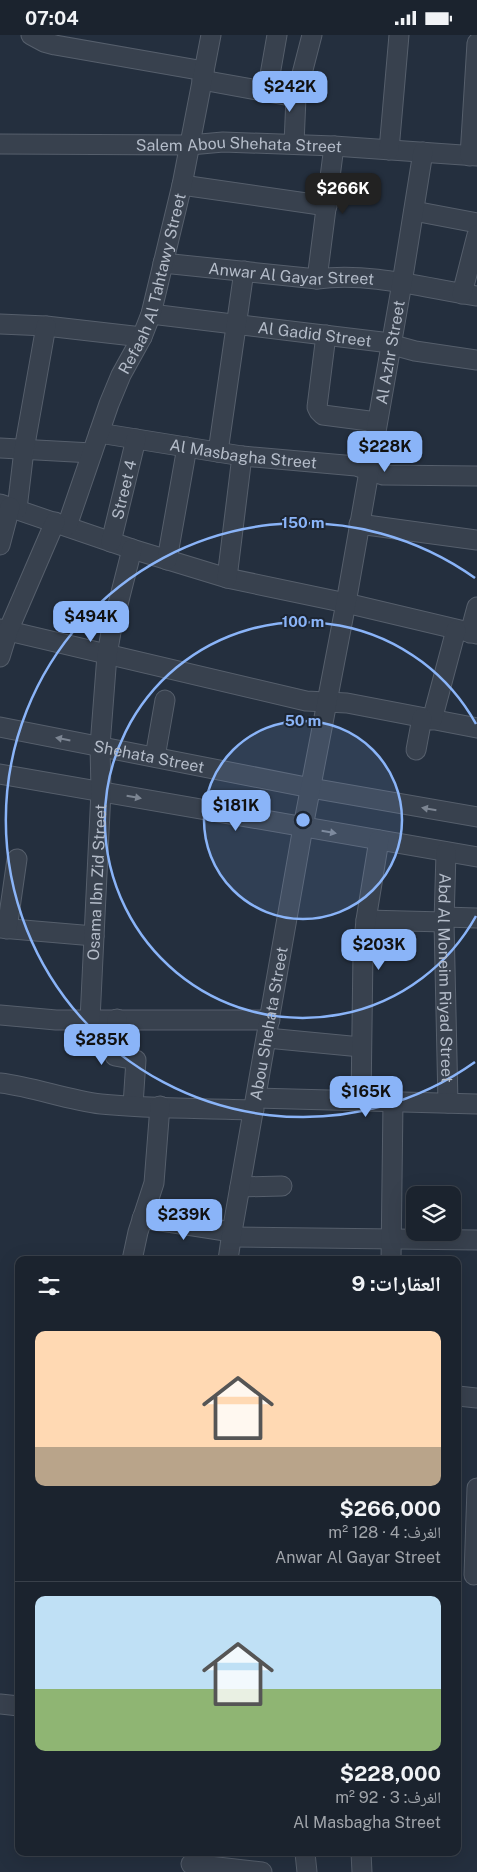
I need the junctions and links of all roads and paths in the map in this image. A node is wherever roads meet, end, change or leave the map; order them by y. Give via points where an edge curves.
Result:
1 (31, 35) edge
2 (211, 35) edge
3 (277, 35) edge
4 (312, 35) edge
5 (399, 35) edge
6 (477, 43) edge
7 (203, 75) junction
8 (267, 92) junction
9 (296, 97) junction
10 (0, 144) edge
11 (294, 144) junction
12 (190, 145) junction
13 (334, 146) junction
14 (389, 150) junction
15 (423, 152) junction
16 (474, 156) edge
17 (182, 185) junction
18 (327, 206) junction
19 (414, 211) junction
20 (477, 223) edge
21 (477, 235) edge
22 (163, 263) junction
23 (244, 271) junction
24 (317, 279) junction
25 (402, 283) junction
26 (470, 295) edge
27 (151, 314) junction
28 (0, 324) edge
29 (237, 324) junction
30 (46, 325) junction
31 (326, 335) junction
32 (142, 337) junction
33 (391, 345) junction
34 (477, 360) edge
35 (377, 422) junction
36 (98, 433) junction
37 (136, 439) junction
38 (187, 447) junction
39 (0, 448) edge
40 (24, 450) junction
41 (218, 452) junction
42 (92, 453) junction
43 (242, 456) junction
44 (369, 469) junction
45 (477, 475) edge
46 (9, 507) edge
47 (61, 524) junction
48 (359, 524) junction
49 (477, 541) edge
50 (111, 542) junction
51 (0, 545) edge
52 (132, 549) junction
53 (167, 560) junction
54 (227, 578) junction
55 (346, 603) junction
56 (477, 607) edge
57 (4, 630) edge
58 (468, 632) edge
59 (107, 655) junction
60 (0, 657) edge
61 (165, 700) dead end
62 (328, 702) junction
63 (427, 719) junction
64 (0, 727) edge
65 (477, 729) edge
66 (100, 746) junction
67 (416, 750) dead end
68 (155, 757) junction
69 (0, 774) edge
70 (311, 788) junction
71 (101, 791) junction
72 (477, 817) edge
73 (303, 827) junction
74 (379, 840) junction
75 (446, 852) junction
76 (477, 857) edge
77 (17, 859) dead end
78 (477, 918) edge
79 (366, 920) junction
80 (444, 920) junction
81 (4, 929) edge
82 (94, 936) junction
83 (0, 1015) edge
84 (117, 1019) junction
85 (90, 1020) junction
86 (268, 1029) junction
87 (362, 1047) junction
88 (0, 1083) edge
89 (361, 1101) junction
90 (392, 1102) junction
91 (448, 1103) junction
92 (255, 1104) junction
93 (477, 1104) edge
94 (133, 1105) junction
95 (160, 1106) junction
96 (282, 1186) dead end
97 (240, 1187) junction
98 (142, 1218) junction
99 (232, 1235) junction
100 (392, 1239) junction
101 (477, 1240) edge
102 (133, 1256) edge
103 (229, 1256) edge
104 (391, 1256) edge
105 (461, 1396) edge
106 (477, 1399) edge
107 (477, 1488) edge
108 (469, 1577) edge
109 (0, 1704) edge
110 (15, 1706) edge
111 (305, 1856) edge
112 (362, 1856) edge
113 (191, 1863) edge
114 (262, 1872) edge
115 (307, 1872) edge
116 (362, 1872) edge

1 - 7 street via 55,45
2 - 7 street, Refaah Al Tahtawy Street
3 - 8 street
4 - 9 street
5 - 14 street
6 - 16 street
7 - 8 street
7 - 12 street, Refaah Al Tahtawy Street
8 - 9 street
9 - 11 street
10 - 12 street, Salem Abou Shehata Street
11 - 12 street, Salem Abou Shehata Street via 223,142
11 - 13 street, Salem Abou Shehata Street
12 - 17 street, Refaah Al Tahtawy Street
13 - 14 street, Salem Abou Shehata Street
13 - 18 street
14 - 15 street, Salem Abou Shehata Street
15 - 16 street, Salem Abou Shehata Street
15 - 19 street, Al Azhr Street
17 - 18 street
17 - 22 street, Refaah Al Tahtawy Street
18 - 24 street
19 - 20 street
19 - 25 street, Al Azhr Street
21 - 26 street
22 - 23 street, Anwar Al Gayar Street
22 - 27 street, Refaah Al Tahtawy Street
23 - 24 street, Anwar Al Gayar Street
23 - 29 street
24 - 25 street, Anwar Al Gayar Street via 339,276
25 - 26 street, Anwar Al Gayar Street
25 - 33 street, Al Azhr Street
27 - 29 street, Al Gadid Street
27 - 32 street, Refaah Al Tahtawy Street
28 - 30 street
29 - 31 street, Al Gadid Street
29 - 41 street
30 - 32 street
30 - 40 street
31 - 33 street, Al Gadid Street
31 - 35 street via 319,411 323,415
32 - 36 street, Refaah Al Tahtawy Street via 114,389
33 - 34 street, Al Gadid Street
33 - 35 street, Al Azhr Street
35 - 44 street, Al Azhr Street
36 - 37 street, Al Masbagha Street
36 - 42 street, Refaah Al Tahtawy Street
37 - 38 street, Al Masbagha Street
37 - 50 street, Street 4
38 - 41 street, Al Masbagha Street
38 - 53 street
39 - 40 street
40 - 42 street
40 - 46 street
41 - 43 street, Al Masbagha Street
42 - 47 street, Refaah Al Tahtawy Street
43 - 44 street, Al Masbagha Street
43 - 54 street
44 - 45 street, Al Masbagha Street via 383,475
44 - 48 street, Al Azhr Street
46 - 47 street
46 - 51 street
47 - 50 street
47 - 57 street, Refaah Al Tahtawy Street
48 - 49 street
48 - 55 street, Al Azhr Street
50 - 52 street
52 - 53 street
52 - 59 street, Osama Ibn Zid Street
53 - 54 street
54 - 55 street
55 - 58 street
55 - 62 street, Al Azhr Street
56 - 58 street
57 - 59 street
57 - 60 street, Refaah Al Tahtawy Street
58 - 63 street
59 - 62 street via 306,701
59 - 66 street, Osama Ibn Zid Street
61 - 68 street
62 - 63 street
62 - 70 street, Al Azhr Street
63 - 65 street
63 - 67 street
66 -> 64 street, Shehata Street
66 - 68 street, Shehata Street
66 - 71 street, Osama Ibn Zid Street
68 - 70 street, Shehata Street
69 - 71 street
72 -> 70 street, Shehata Street
70 - 73 street, Abou Shehata Street
71 -> 73 street
71 - 82 street, Osama Ibn Zid Street
73 -> 74 street
73 - 86 street, Abou Shehata Street
74 - 75 street
74 - 79 street
75 - 76 street
75 - 80 street, Abd Al Moneim Riyad Street
77 - 81 street
78 - 80 street
79 - 80 street
79 - 87 street
80 - 91 street, Abd Al Moneim Riyad Street
81 - 82 street
82 - 85 street, Osama Ibn Zid Street
83 - 85 street
84 - 85 street
84 - 86 street
84 - 94 street via 115,1056 136,1060
86 - 87 street
86 - 92 street, Abou Shehata Street
87 - 89 street
88 - 94 street via 76,1100
89 - 90 street
89 - 92 street
90 - 91 street
90 - 100 street
91 - 93 street
92 - 95 street
92 - 97 street, Abou Shehata Street
94 - 95 street
95 - 98 street via 154,1183
96 - 97 street
97 - 99 street, Abou Shehata Street
98 - 99 street
98 - 102 street
99 - 100 street
99 - 103 street, Abou Shehata Street
100 - 101 street
100 - 104 street
105 - 106 street
107 - 108 street
109 - 110 street
111 - 115 street
112 - 116 street
113 - 114 street

